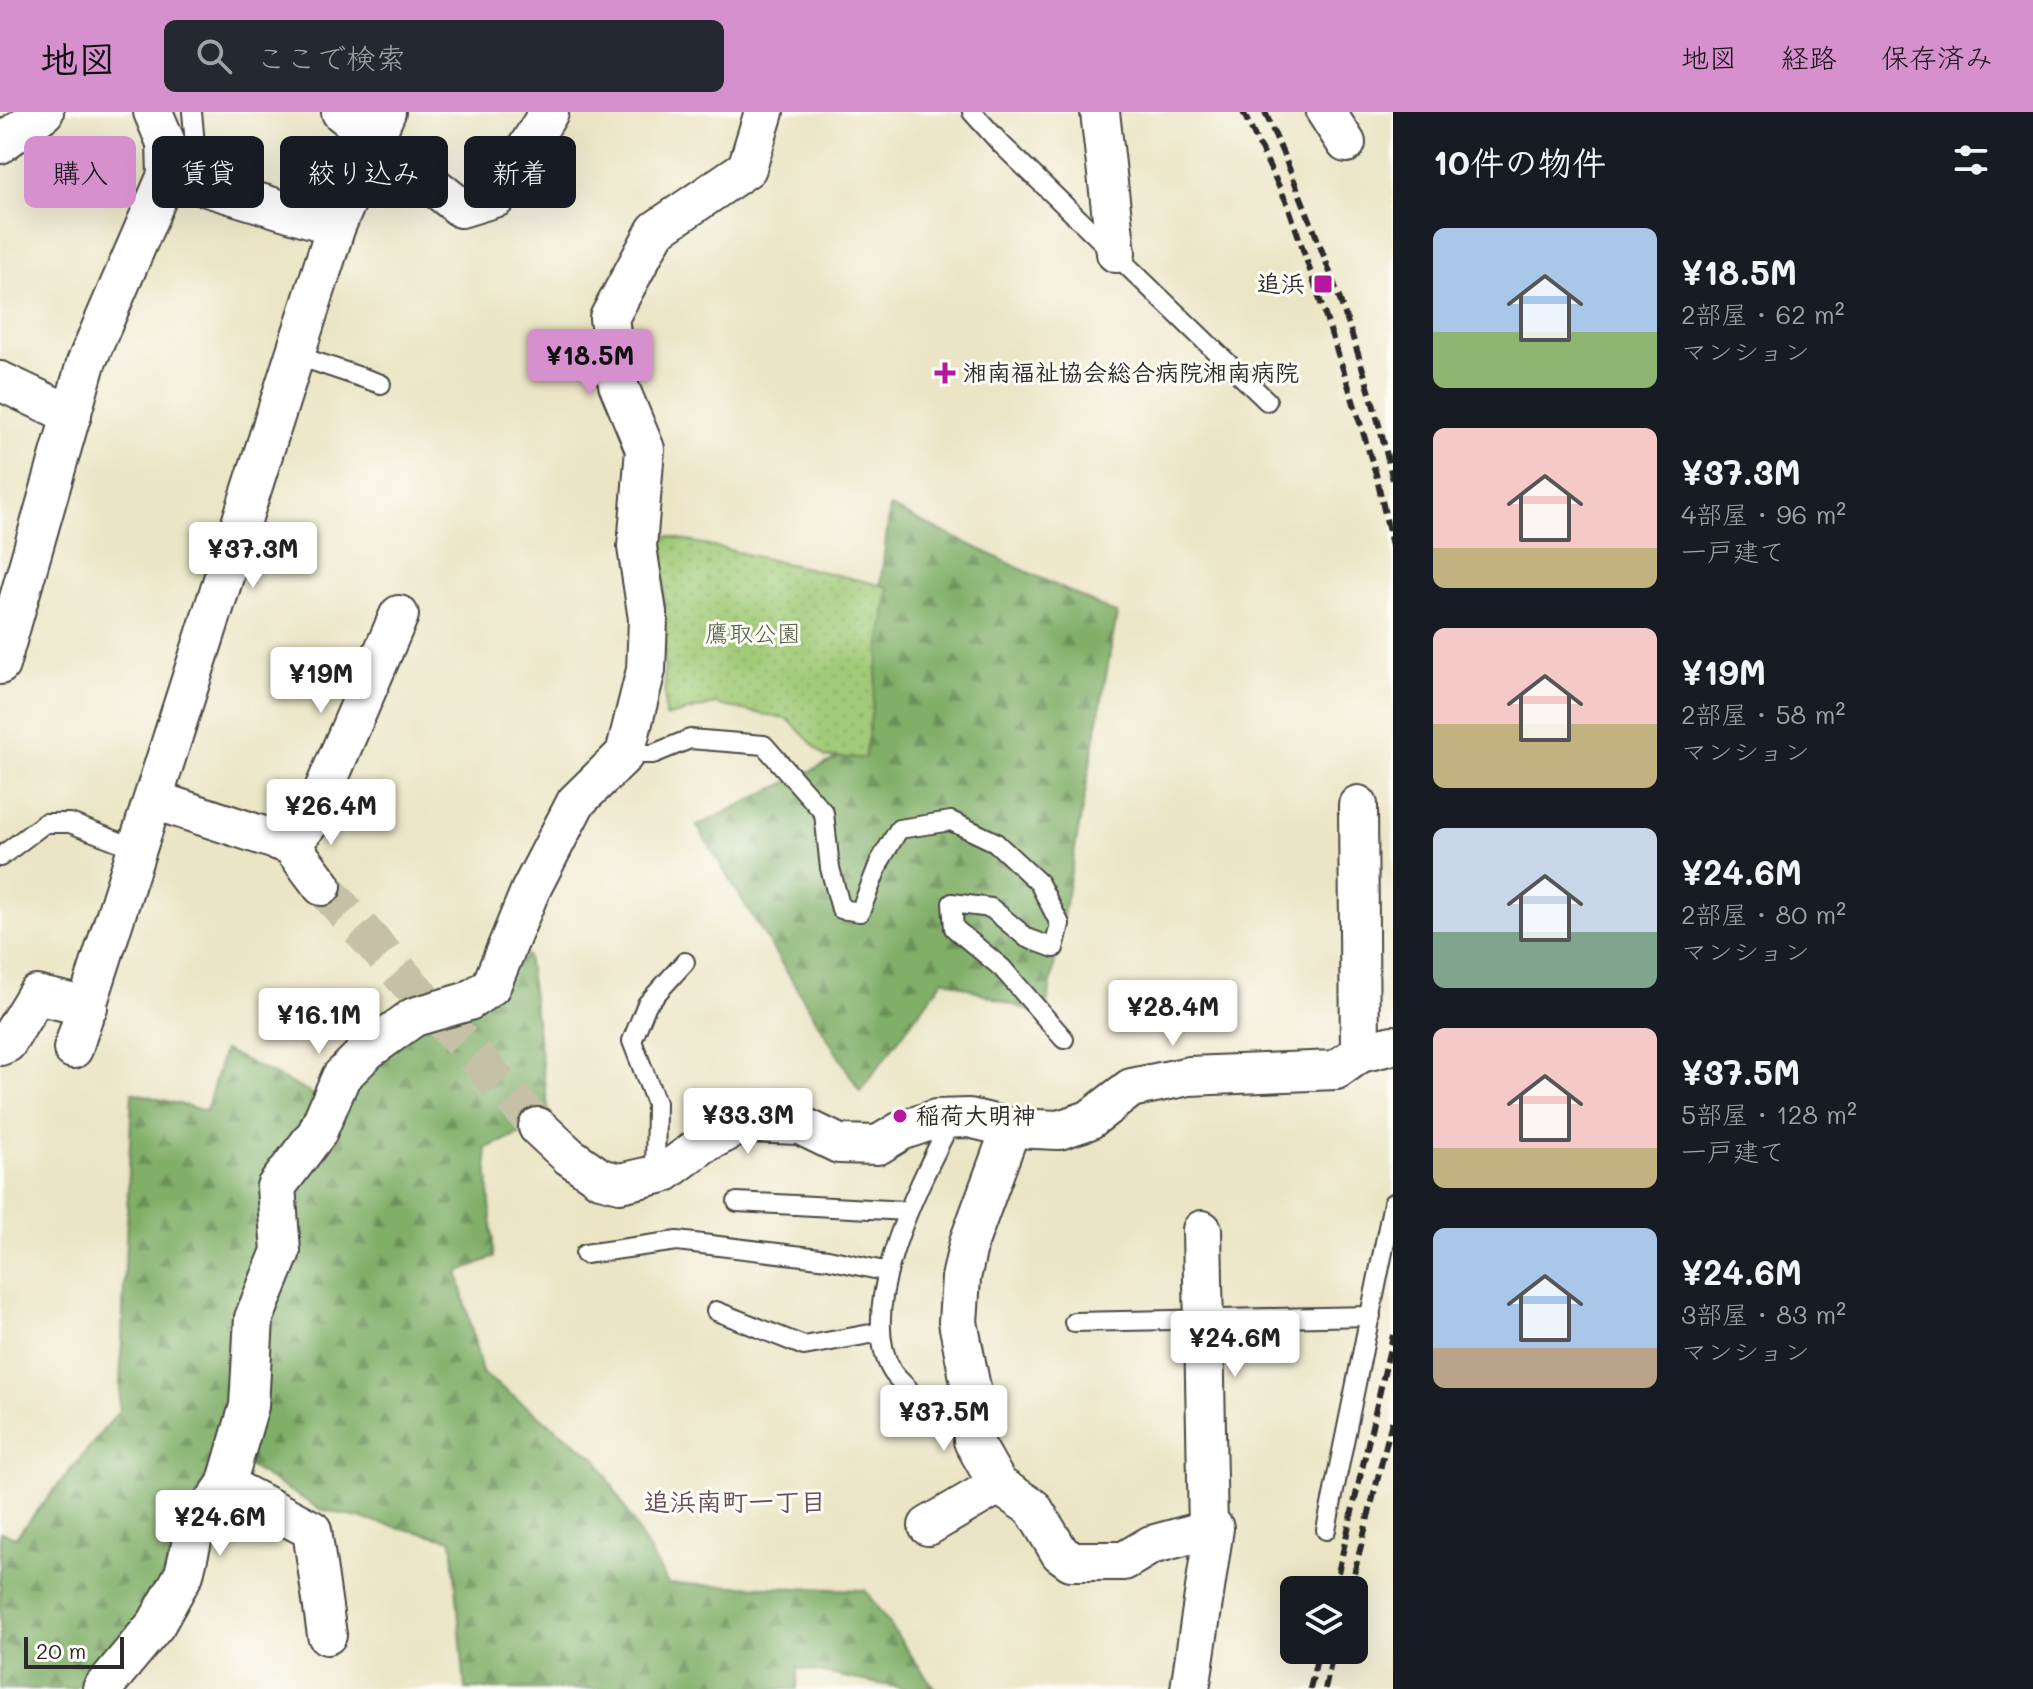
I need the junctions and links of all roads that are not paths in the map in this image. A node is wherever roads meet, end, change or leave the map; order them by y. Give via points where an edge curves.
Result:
1 (44, 112) edge
2 (153, 112) edge
3 (192, 112) edge
4 (341, 112) edge
5 (549, 112) edge
6 (764, 112) edge
7 (972, 112) edge
8 (1100, 112) edge
9 (1326, 112) edge
10 (380, 125) edge
11 (163, 136) edge
12 (194, 136) edge
13 (1346, 143) dead end
14 (0, 144) edge
15 (264, 204) edge
16 (165, 208) edge
17 (336, 226) junction
18 (1116, 253) junction
19 (295, 355) junction
20 (0, 381) edge
21 (381, 384) dead end
22 (1267, 401) dead end
23 (72, 415) junction
24 (11, 580) edge
25 (399, 615) dead end
26 (0, 665) edge
27 (625, 754) junction
28 (154, 800) junction
29 (1358, 805) dead end
30 (291, 845) junction
31 (138, 849) junction
32 (0, 857) edge
33 (322, 886) tunnel mouth
34 (685, 962) dead end
35 (88, 1007) junction
36 (1064, 1039) dead end
37 (0, 1046) edge
38 (73, 1049) dead end
39 (1376, 1049) edge
40 (952, 1119) junction
41 (538, 1127) tunnel mouth
42 (1011, 1128) junction
43 (655, 1175) junction
44 (737, 1202) dead end
45 (1393, 1203) edge
46 (907, 1211) junction
47 (1202, 1230) dead end
48 (585, 1254) dead end
49 (888, 1272) junction
50 (716, 1311) dead end
51 (1371, 1316) junction
52 (1203, 1320) junction
53 (1074, 1322) dead end
54 (881, 1332) junction
55 (909, 1390) dead end
56 (226, 1485) junction
57 (998, 1485) junction
58 (928, 1526) dead end
59 (1208, 1529) junction
60 (1326, 1530) dead end
61 (327, 1635) dead end
62 (102, 1689) edge
63 (1190, 1689) edge

1 - 14 street
2 - 11 street
3 - 12 lane
4 - 10 street
5 - 10 street via 497,197 461,208
6 - 27 street via 747,168 656,230 609,318 618,384 645,449 637,547 648,619 646,670
7 - 18 lane
8 - 18 street
9 - 13 street
10 - 17 street
15 - 17 street
16 - 23 street via 106,311
17 - 19 street
18 - 22 lane
19 - 21 lane
19 - 28 street
20 - 23 street
23 - 24 street
24 - 26 street
25 - 30 street via 310,822
27 - 36 lane via 653,754 690,739 764,745 824,813 841,909 860,912 899,829 951,821 995,842 1039,883 1060,924 1054,948 1027,938 991,908 952,903 954,928 1002,968
27 - 56 street via 576,802 530,891 491,986 469,1001 414,1017 368,1050 341,1077 317,1133 276,1187 281,1251 254,1318 249,1406
28 - 30 street
28 - 31 street
29 - 39 street
30 - 33 street
31 - 32 lane via 70,823 45,823
31 - 35 street
34 - 43 lane via 647,1004 632,1041 656,1103
35 - 37 street via 36,995
35 - 38 street
39 - 42 street via 1336,1070 1189,1076 1131,1088 1089,1120 1059,1130
40 - 42 street
40 - 43 street via 901,1131 878,1145 839,1144 800,1125 744,1123
40 - 46 lane
41 - 43 street via 600,1178 620,1183
42 - 57 street via 969,1242 958,1322 973,1398 973,1441
44 - 46 lane
45 - 51 lane
46 - 49 lane
47 - 52 street
48 - 49 lane via 677,1241 828,1259
49 - 54 lane
50 - 54 lane via 804,1346
51 - 52 lane
51 - 60 lane
52 - 53 lane
52 - 59 street
54 - 55 lane via 892,1370
56 - 61 street via 312,1530
56 - 62 street via 195,1528 184,1574 156,1624
57 - 58 street
57 - 59 street via 1033,1508 1060,1553 1071,1561 1124,1561 1151,1545
59 - 63 street via 1214,1528

